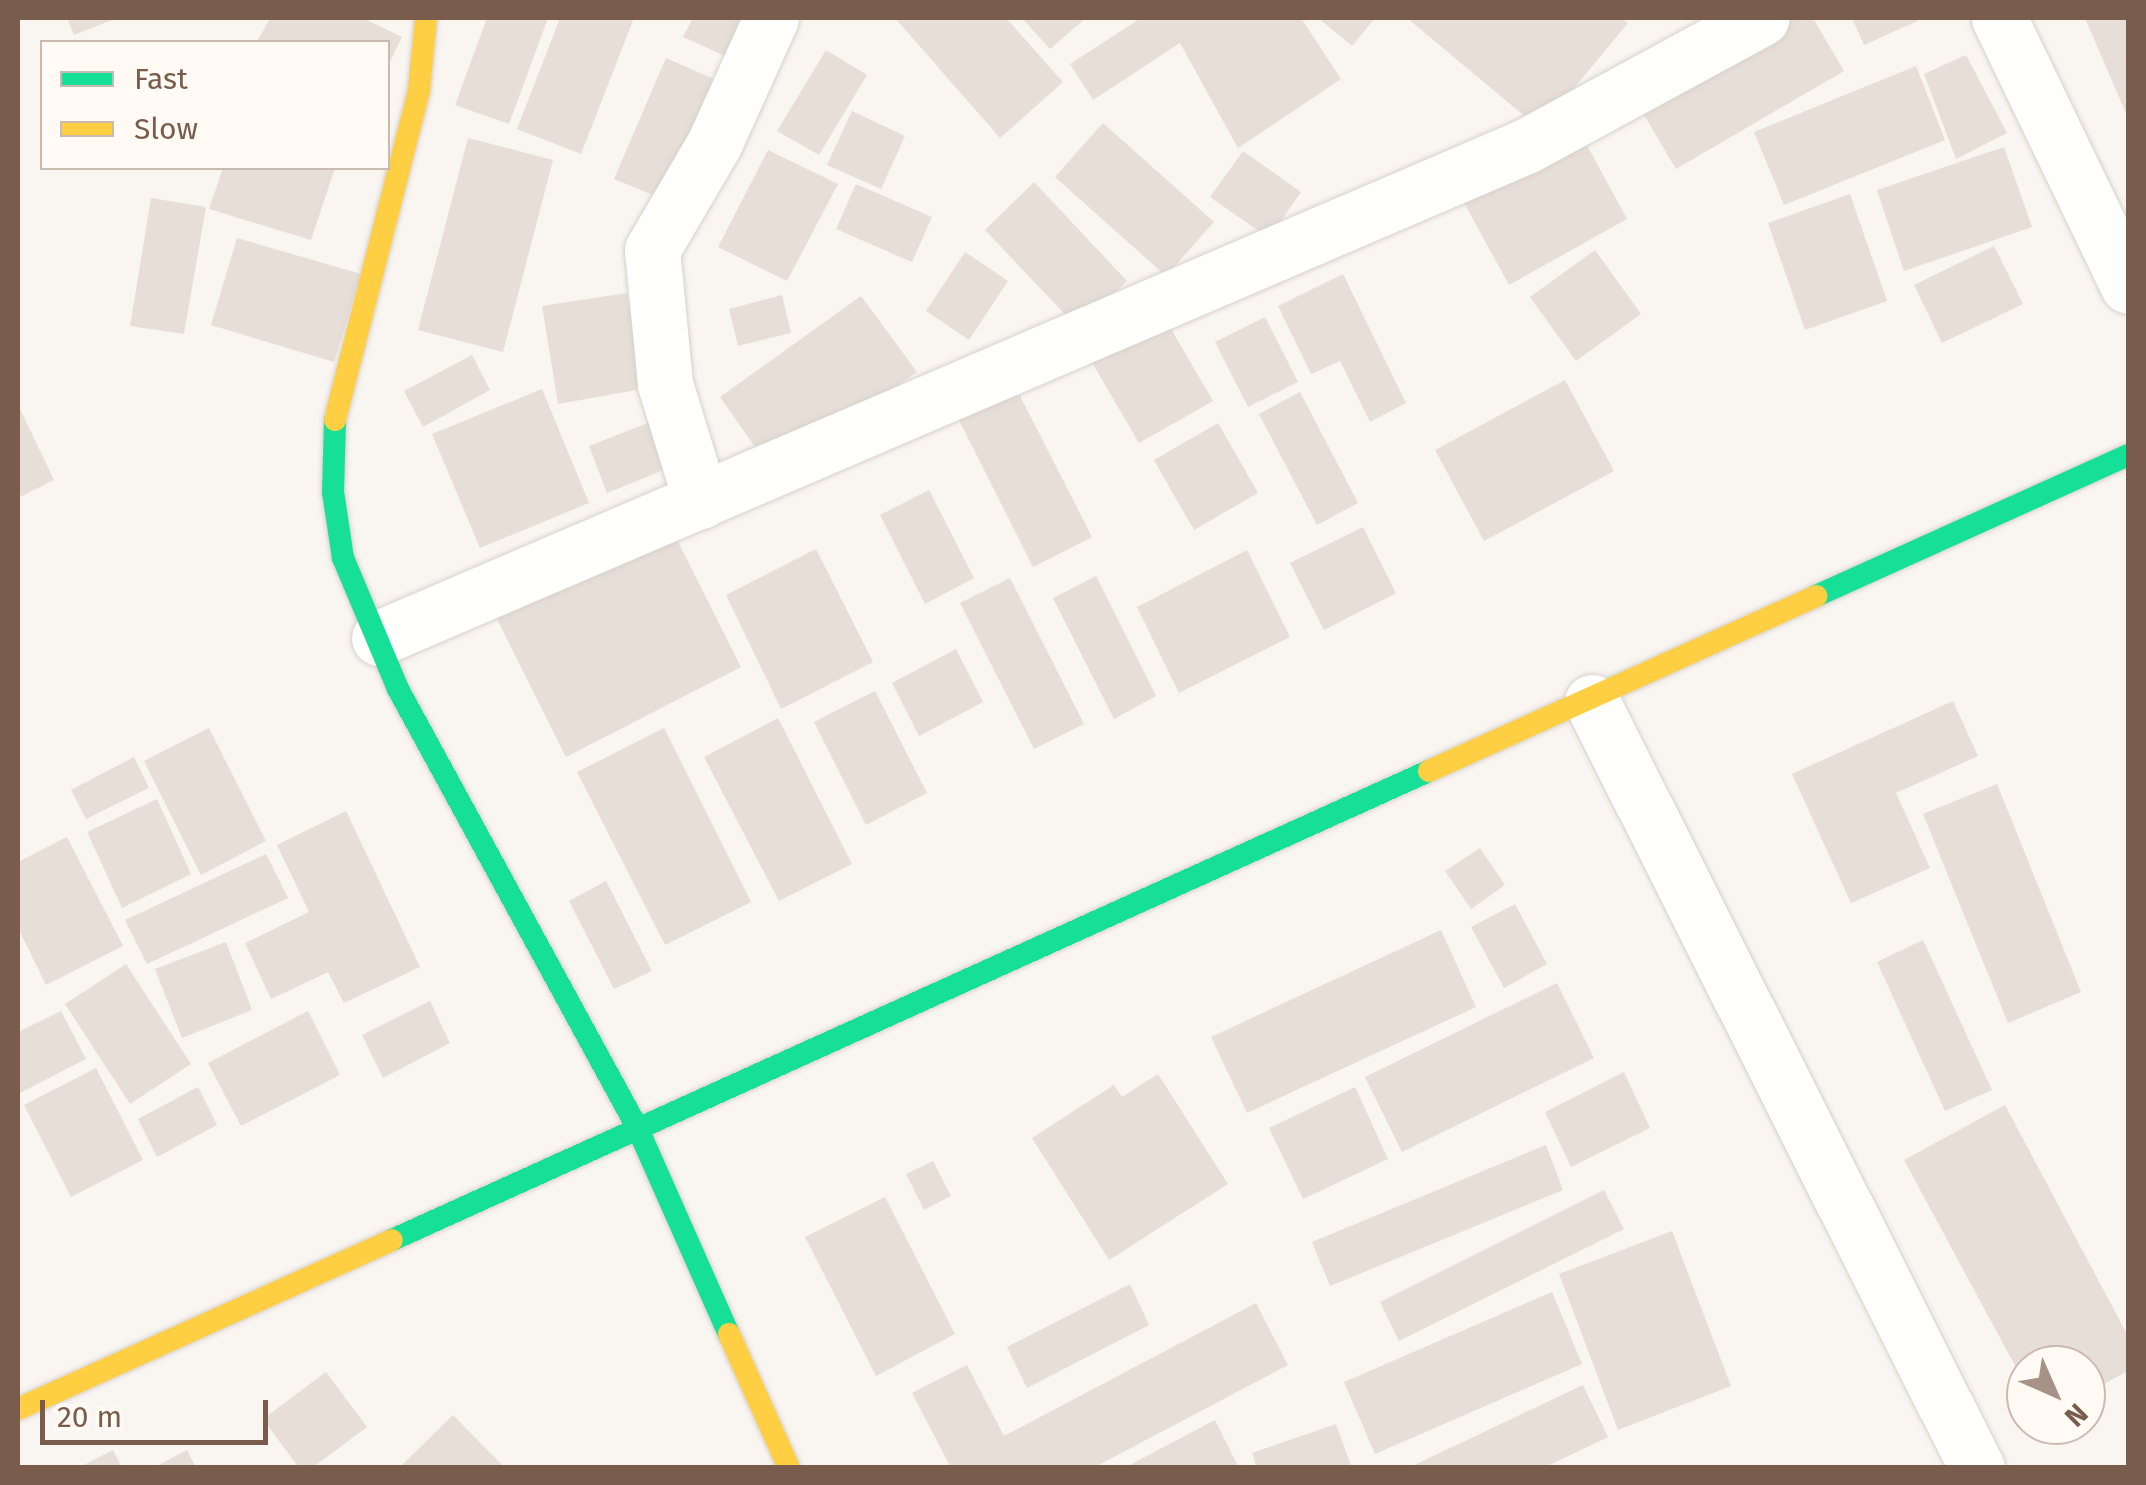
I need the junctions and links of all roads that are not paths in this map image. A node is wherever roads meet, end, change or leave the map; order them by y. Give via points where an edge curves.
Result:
1 (426, 18) edge
2 (771, 18) edge
3 (1762, 18) edge
4 (1999, 18) edge
5 (2128, 286) edge
6 (2128, 455) edge
7 (701, 501) junction
8 (379, 638) junction
9 (1592, 702) junction
10 (638, 1129) junction
11 (18, 1409) edge
12 (789, 1468) edge
13 (1977, 1468) edge

1 - 8 street via 419,90 335,406 333,492 343,558
2 - 7 street via 715,142 652,250 665,384
3 - 7 street via 1526,146
4 - 5 street
6 - 9 street
7 - 8 street
8 - 10 street via 398,688
9 - 10 street
9 - 13 street
10 - 11 street
10 - 12 street

